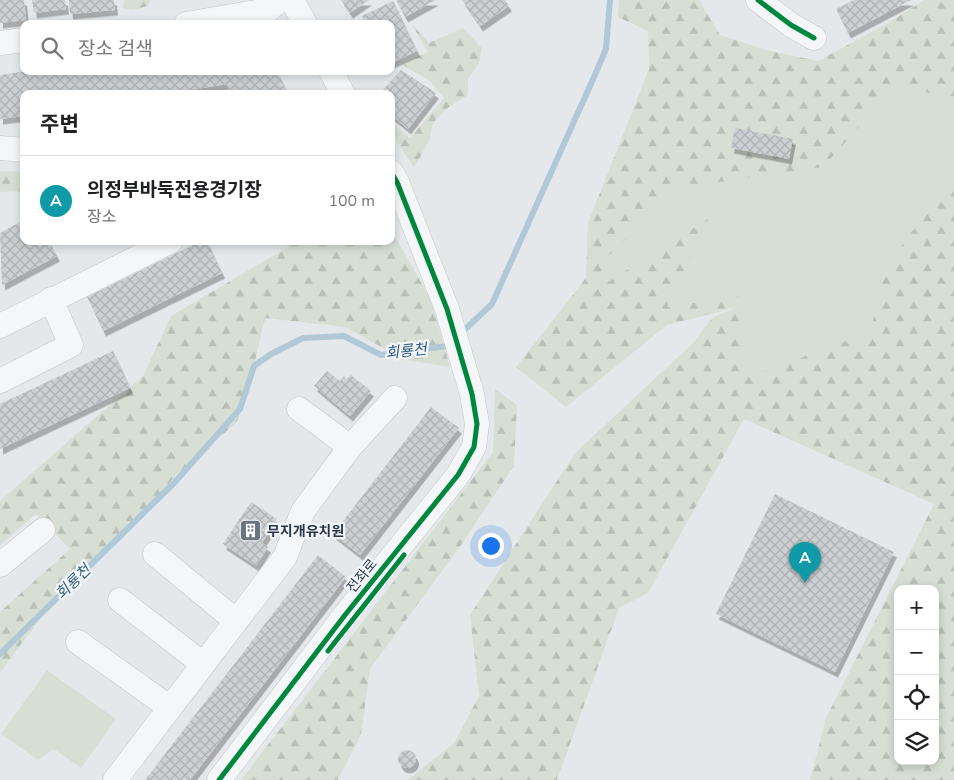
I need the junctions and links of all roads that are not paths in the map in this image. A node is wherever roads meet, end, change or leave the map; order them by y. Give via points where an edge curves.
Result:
1 (280, 0) edge
2 (292, 0) edge
3 (758, 0) edge
4 (209, 20) edge
5 (303, 20) edge
6 (814, 38) dead end
7 (20, 40) edge
8 (0, 42) edge
9 (333, 75) edge
10 (341, 90) edge
11 (0, 148) edge
12 (20, 150) edge
13 (395, 179) edge
14 (163, 245) edge
15 (51, 299) junction
16 (0, 326) edge
17 (0, 382) edge
18 (395, 398) dead end
19 (299, 409) dead end
20 (350, 447) junction
21 (43, 530) dead end
22 (155, 554) dead end
23 (0, 565) edge
24 (120, 600) dead end
25 (236, 621) junction
26 (78, 642) dead end
27 (203, 664) junction
28 (170, 708) junction
29 (115, 780) edge
30 (219, 780) edge

1 - 4 street via 268,10
2 - 5 street
3 - 6 street
7 - 8 street
9 - 10 street
11 - 12 street
13 - 30 street, 전좌로 via 446,308 465,371 477,424 474,447 458,476 345,615
14 - 15 street
15 - 16 street
15 - 17 street via 71,346
18 - 20 street
19 - 20 street
20 - 25 street via 303,510 285,557
21 - 23 street
22 - 25 street
24 - 27 street
25 - 27 street
26 - 28 street
27 - 28 street
28 - 29 street

